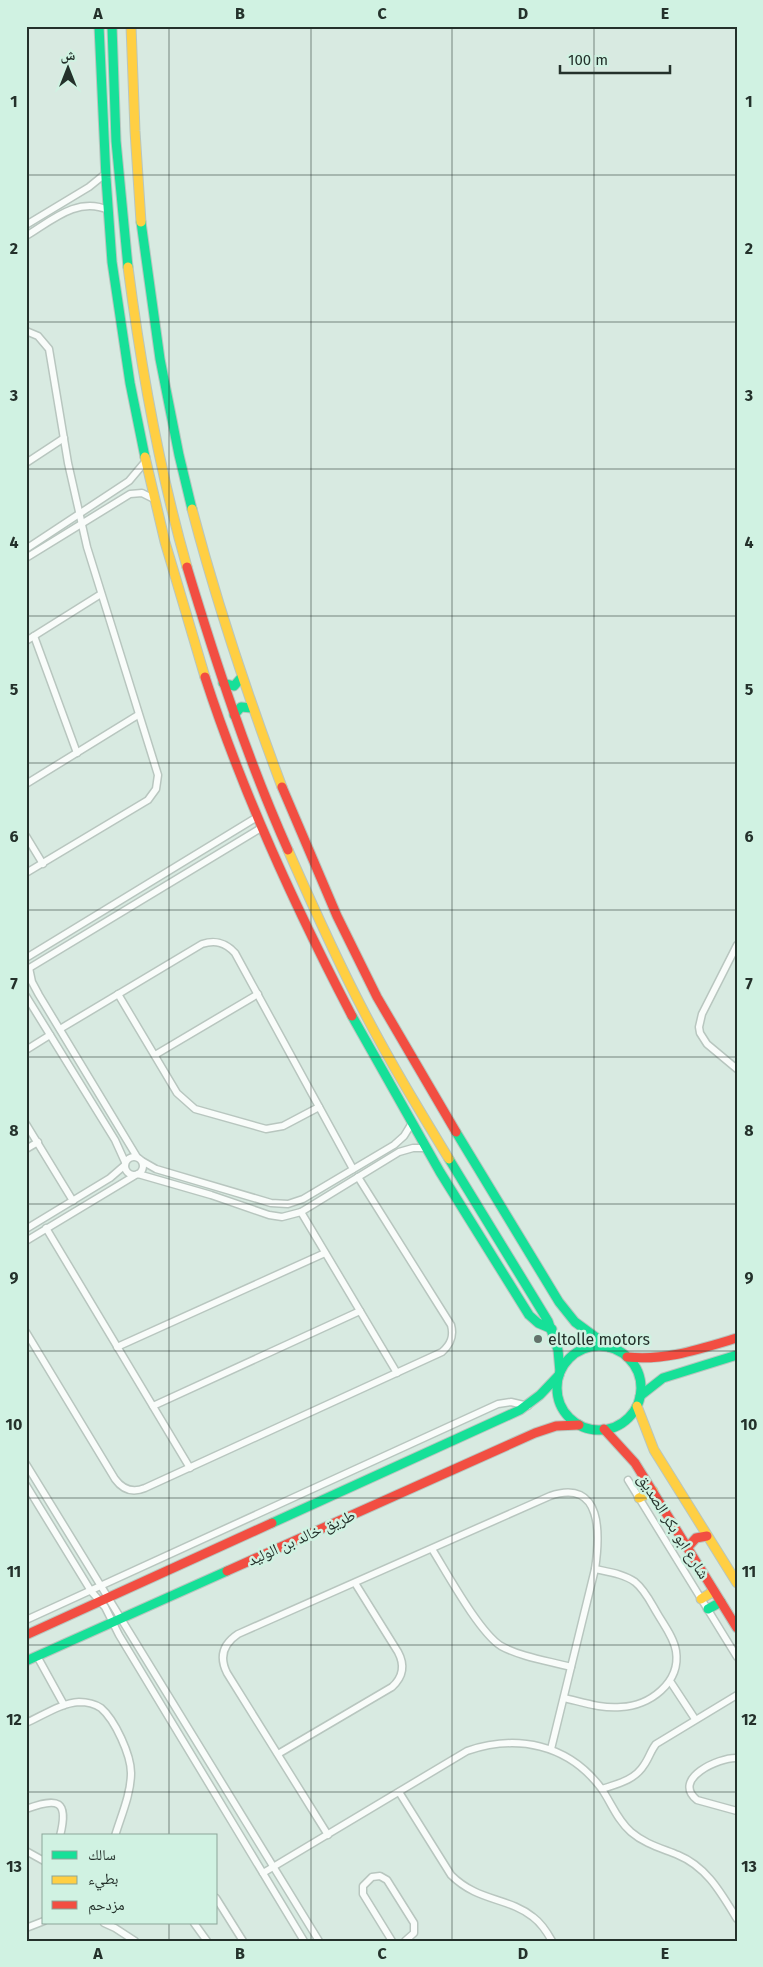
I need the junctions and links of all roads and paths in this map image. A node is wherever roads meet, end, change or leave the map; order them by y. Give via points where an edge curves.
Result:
1 (99, 26) edge
2 (112, 26) edge
3 (131, 26) edge
4 (105, 174) junction
5 (108, 210) junction
6 (26, 225) edge
7 (26, 236) edge
8 (26, 331) edge
9 (64, 438) junction
10 (145, 462) junction
11 (26, 464) edge
12 (154, 499) junction
13 (79, 514) junction
14 (82, 524) junction
15 (26, 549) edge
16 (26, 558) edge
17 (101, 594) junction
18 (34, 636) junction
19 (26, 641) edge
20 (241, 678) junction
21 (223, 683) junction
22 (252, 708) junction
23 (138, 715) junction
24 (234, 715) junction
25 (77, 753) junction
26 (26, 784) edge
27 (257, 817) junction
28 (261, 828) junction
29 (26, 836) edge
30 (43, 864) junction
31 (26, 873) edge
32 (737, 945) edge
33 (26, 958) edge
34 (28, 969) edge
35 (118, 994) junction
36 (258, 994) junction
37 (26, 996) edge
38 (60, 1029) junction
39 (50, 1035) junction
40 (26, 1050) edge
41 (155, 1055) junction
42 (737, 1069) edge
43 (319, 1107) junction
44 (412, 1123) junction
45 (26, 1124) edge
46 (38, 1142) junction
47 (427, 1148) junction
48 (26, 1149) edge
49 (140, 1159) junction
50 (125, 1164) junction
51 (353, 1169) junction
52 (136, 1175) junction
53 (358, 1177) junction
54 (73, 1201) junction
55 (301, 1212) junction
56 (46, 1228) junction
57 (26, 1229) edge
58 (26, 1240) edge
59 (325, 1253) junction
60 (360, 1311) junction
61 (552, 1330) junction
62 (26, 1332) edge
63 (737, 1338) edge
64 (117, 1347) junction
65 (609, 1347) junction
66 (678, 1354) junction
67 (737, 1355) edge
68 (627, 1357) junction
69 (682, 1372) junction
70 (397, 1373) junction
71 (560, 1373) junction
72 (640, 1396) junction
73 (153, 1406) junction
74 (528, 1406) junction
75 (637, 1406) junction
76 (579, 1424) junction
77 (604, 1429) junction
78 (26, 1464) edge
79 (190, 1468) junction
80 (628, 1480) dead end
81 (26, 1485) edge
82 (653, 1491) junction
83 (639, 1498) junction
84 (707, 1536) junction
85 (688, 1548) junction
86 (432, 1549) junction
87 (595, 1568) junction
88 (355, 1583) junction
89 (737, 1583) edge
90 (101, 1586) junction
91 (91, 1591) junction
92 (714, 1591) junction
93 (701, 1599) junction
94 (104, 1600) junction
95 (721, 1602) junction
96 (708, 1609) junction
97 (26, 1620) edge
98 (117, 1620) junction
99 (737, 1628) edge
100 (26, 1635) edge
101 (37, 1656) junction
102 (737, 1657) edge
103 (26, 1661) edge
104 (571, 1667) junction
105 (670, 1681) junction
106 (737, 1695) edge
107 (564, 1698) junction
108 (64, 1706) junction
109 (695, 1720) junction
110 (26, 1724) edge
111 (551, 1749) junction
112 (278, 1754) junction
113 (737, 1758) edge
114 (602, 1789) junction
115 (399, 1792) junction
116 (26, 1809) edge
117 (737, 1811) edge
118 (60, 1834) edge
119 (116, 1834) edge
120 (328, 1835) junction
121 (26, 1852) edge
122 (42, 1860) edge
123 (273, 1867) junction
124 (263, 1873) junction
125 (218, 1901) edge
126 (737, 1902) edge
127 (729, 1907) junction
128 (737, 1919) edge
129 (42, 1922) edge
130 (106, 1924) edge
131 (195, 1924) edge
132 (26, 1928) edge
133 (135, 1941) edge
134 (207, 1941) edge
135 (242, 1941) edge
136 (304, 1941) edge
137 (318, 1941) edge
138 (392, 1941) edge
139 (405, 1941) edge
140 (552, 1941) edge

1 - 4 main road
2 - 21 main road via 124,238 141,359 168,496
3 - 20 main road via 142,235 160,359 177,446 211,582
4 - 5 main road
4 - 6 street
5 - 7 street via 95,205 75,207
5 - 10 main road via 118,304
8 - 9 street via 38,336 50,349
9 - 11 street
9 - 13 street
10 - 12 main road
10 - 13 street via 129,481
12 - 14 street via 142,493 130,494
12 - 27 main road via 198,653
13 - 14 street
13 - 15 street
14 - 16 street
14 - 17 street
17 - 18 street
17 - 23 street
18 - 19 street
18 - 25 street
20 - 21 main road via 234,686
20 - 22 main road
21 - 24 main road
22 - 24 main road via 241,707
22 - 65 main road via 285,798 337,916 378,997 490,1191 559,1302 575,1322
23 - 25 street
23 - 30 street via 158,775 153,795
24 - 61 main road via 277,828 361,1007
25 - 26 street
27 - 28 main road
27 - 33 street
28 - 34 street
28 - 44 main road via 348,1011
29 - 30 street
30 - 31 street
32 - 42 street via 702,1014 699,1027 702,1039
34 - 38 street via 35,989
35 - 36 street via 202,944 216,942 224,943 235,952
35 - 38 street
35 - 41 street
36 - 41 street
36 - 43 street
37 - 39 street
38 - 49 street
39 - 40 street
39 - 50 street via 116,1140
41 - 43 street via 178,1093 195,1109 266,1129 282,1126
43 - 51 street
44 - 47 main road
44 - 51 street via 394,1146
45 - 46 street
46 - 48 street
46 - 54 street
47 - 53 street via 399,1152
47 - 61 main road via 529,1315 538,1324
49 - 50 street via 132,1157
49 - 51 street via 161,1170 282,1205 299,1201
49 - 52 street via 143,1168
50 - 52 street via 128,1174
50 - 54 street via 110,1178
52 - 55 street via 269,1215 282,1217
52 - 56 street
53 - 55 street
53 - 70 street via 452,1330 450,1342 442,1352
54 - 57 street
55 - 59 street
56 - 58 street
56 - 64 street
59 - 60 street
59 - 64 street
60 - 70 street
60 - 73 street
61 - 71 main road
62 - 79 street via 118,1484 128,1490 140,1490
63 - 66 main road
64 - 73 street
65 - 68 main road
65 - 71 main road via 589,1347 580,1351 572,1356
66 - 68 main road via 647,1359
66 - 69 main road
67 - 69 main road
68 - 72 main road via 638,1371
69 - 72 main road via 663,1378
70 - 79 street
71 - 74 main road, طريق خالد بن الوليد
71 - 76 main road via 558,1392 562,1408
72 - 75 main road
73 - 79 street
74 - 90 street via 511,1402 498,1404
74 - 94 main road, طريق خالد بن الوليد
75 - 77 main road via 624,1422
75 - 84 main road, شارع ابو بكر الصديق via 654,1450
76 - 77 main road
76 - 98 main road, طريق خالد بن الوليد via 556,1426 535,1433
77 - 82 main road, شارع ابو بكر الصديق via 625,1450
78 - 90 street
80 - 83 street
81 - 91 street
82 - 83 main road
82 - 85 main road, شارع ابو بكر الصديق
83 - 93 street
84 - 85 main road via 696,1538
84 - 89 main road, شارع ابو بكر الصديق
85 - 92 main road, شارع ابو بكر الصديق
86 - 87 street via 550,1496 570,1492 584,1499 594,1510 598,1531
86 - 88 street
86 - 104 street via 484,1630 496,1642 510,1650
87 - 104 street
87 - 105 street via 627,1577 645,1593 676,1651
88 - 112 street via 402,1659 401,1674 392,1687
88 - 112 street via 238,1634 225,1647 222,1656 227,1674
90 - 91 street
90 - 94 street
91 - 94 street
91 - 97 street
92 - 93 main road
92 - 95 main road, شارع ابو بكر الصديق
93 - 96 street
94 - 98 street
94 - 100 main road, طريق خالد بن الوليد
95 - 96 main road
95 - 99 main road, شارع ابو بكر الصديق
96 - 102 street
98 - 101 main road, طريق خالد بن الوليد
98 - 123 street
98 - 124 street via 119,1636
101 - 103 main road, طريق خالد بن الوليد
101 - 108 street
104 - 107 street
105 - 107 street via 654,1696 633,1706 610,1707
105 - 109 street
106 - 109 street
107 - 111 street
108 - 110 street
108 - 119 street via 77,1702 99,1707 108,1716 125,1747 130,1761 130,1784
109 - 114 street via 656,1744 633,1777
111 - 114 street via 581,1767
111 - 115 street via 509,1742 481,1746 440,1766
112 - 120 street
113 - 117 street via 724,1759 698,1772 690,1787 697,1800
114 - 127 street via 630,1831 652,1846 696,1865 716,1886
115 - 120 street
115 - 140 street via 451,1875 472,1892 526,1912 540,1923
116 - 118 street via 44,1802 59,1804 64,1818
120 - 123 street
121 - 122 street
123 - 124 street
123 - 137 street
124 - 136 street
125 - 135 street
126 - 127 street
127 - 128 street
129 - 132 street
130 - 133 street
131 - 134 street
138 - 139 street via 363,1894 364,1886 372,1877 380,1876 387,1880 414,1923 414,1933

